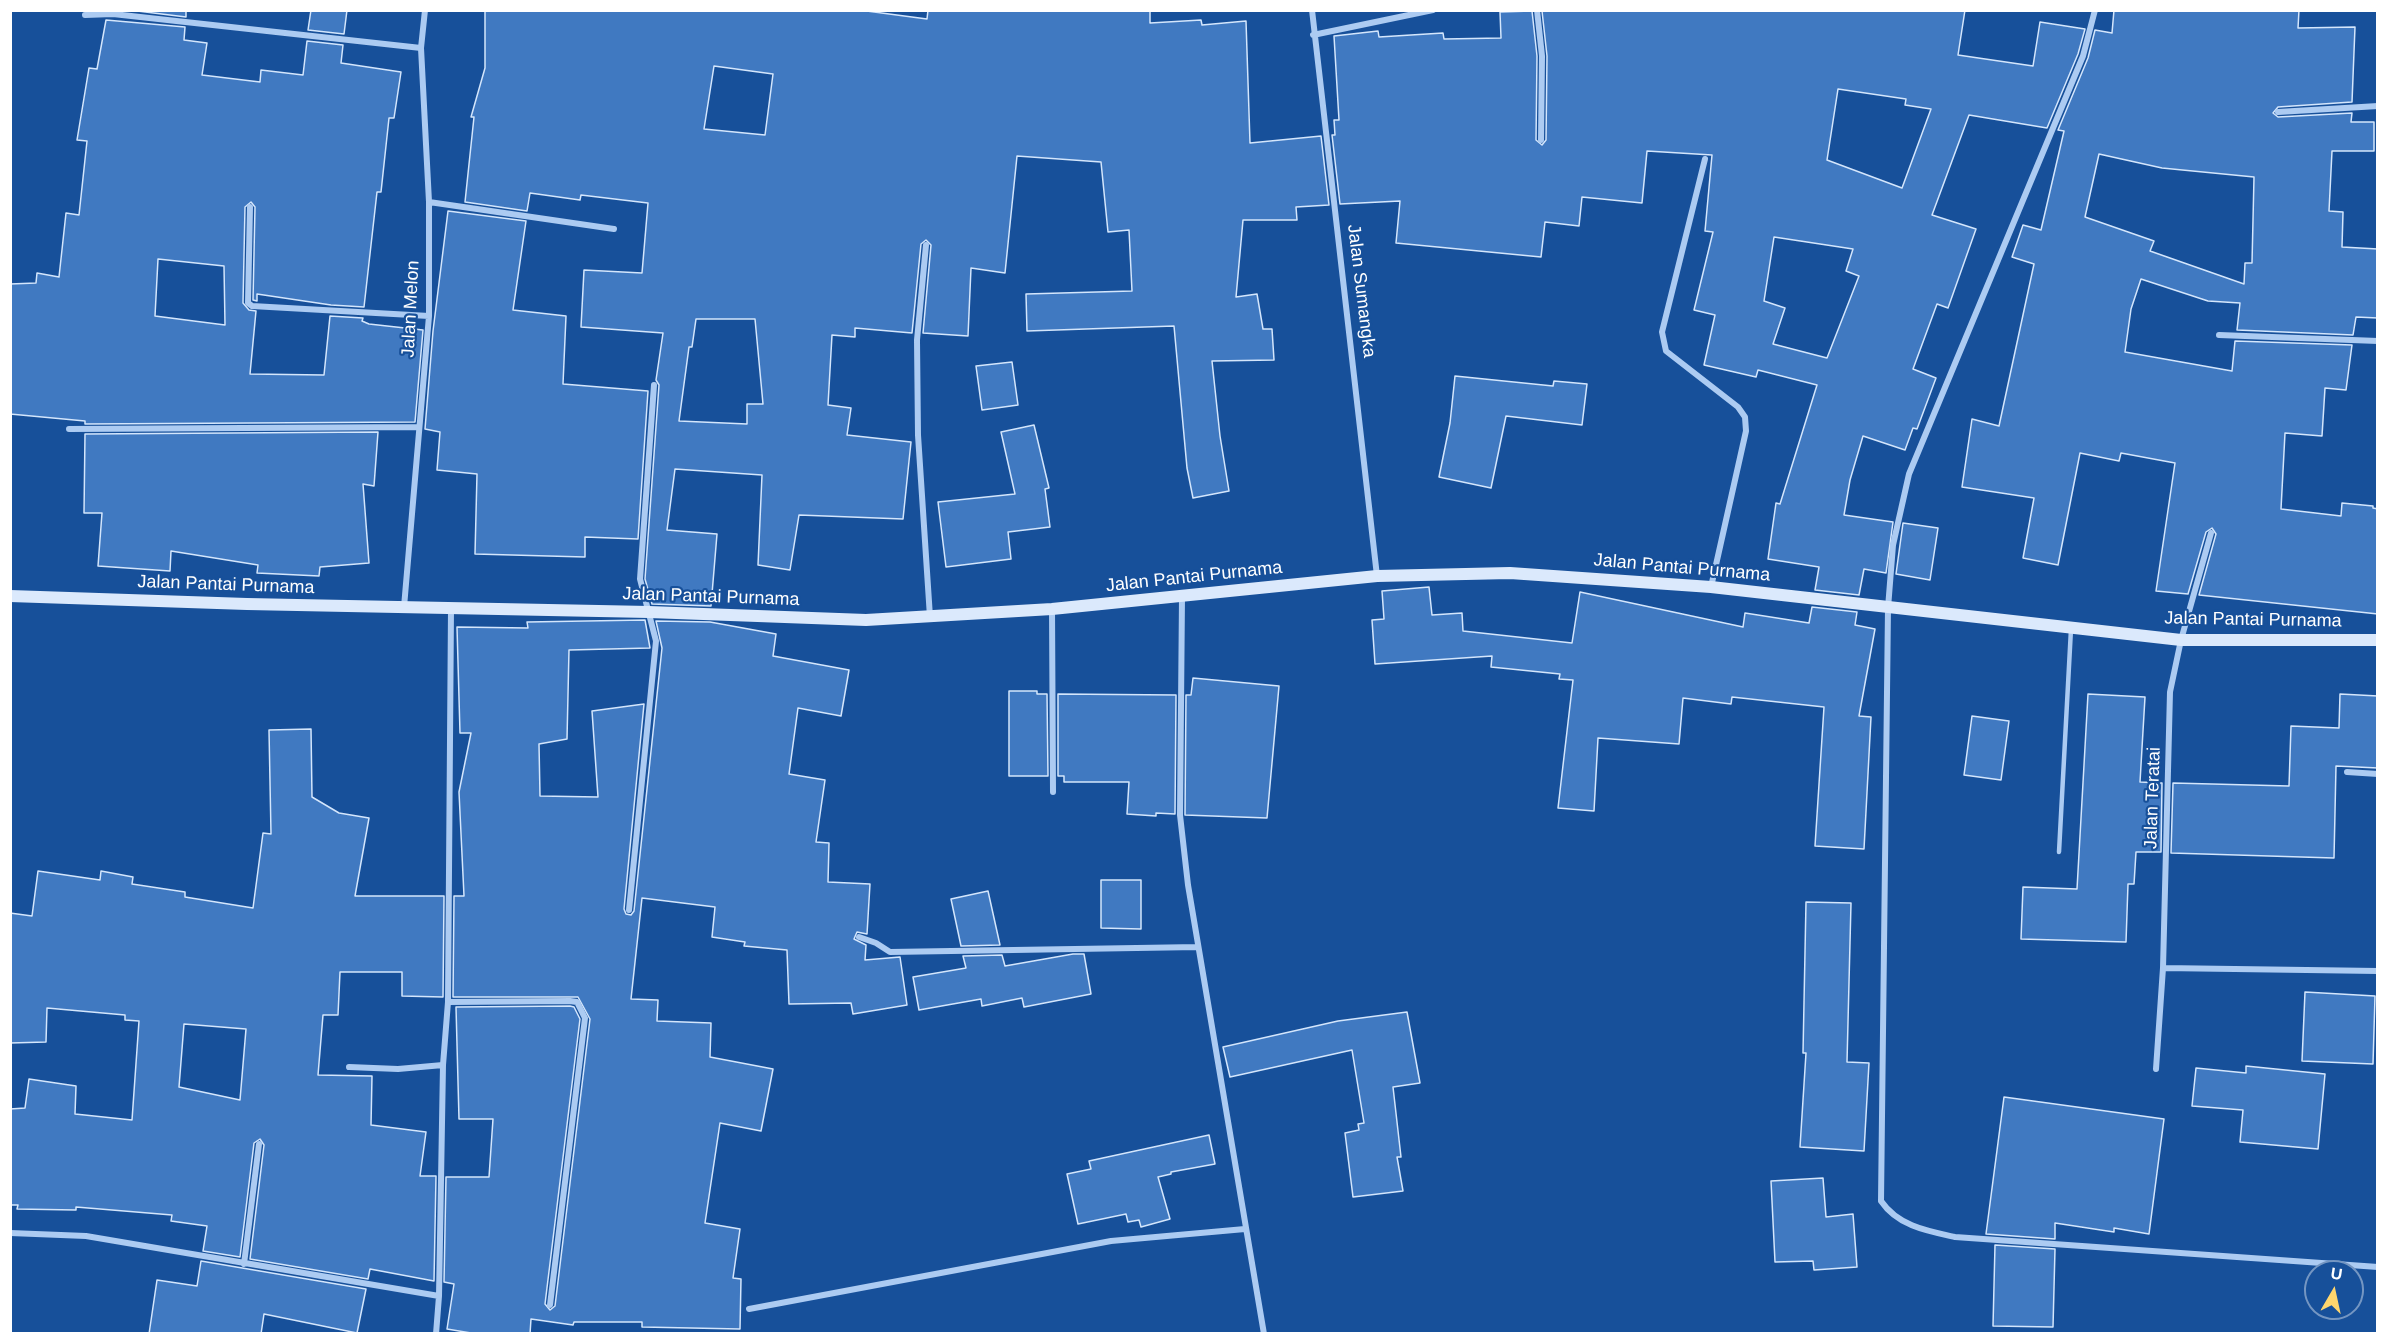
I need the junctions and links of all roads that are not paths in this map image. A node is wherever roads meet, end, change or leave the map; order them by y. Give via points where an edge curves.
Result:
1 (425, 10) edge
2 (1312, 10) edge
3 (1433, 10) edge
4 (1537, 10) edge
5 (2095, 10) edge
6 (85, 15) dead end
7 (1313, 35) junction
8 (421, 48) junction
9 (2378, 106) edge
10 (2278, 112) dead end
11 (1541, 140) dead end
12 (1705, 159) dead end
13 (429, 202) junction
14 (250, 207) dead end
15 (614, 229) dead end
16 (926, 245) dead end
17 (429, 316) junction
18 (2219, 335) dead end
19 (2378, 341) edge
20 (654, 385) dead end
21 (418, 427) junction
22 (69, 429) dead end
23 (2211, 533) dead end
24 (1377, 576) junction
25 (1711, 587) junction
26 (10, 596) edge
27 (1182, 597) junction
28 (404, 608) junction
29 (1888, 608) junction
30 (451, 609) junction
31 (1052, 609) junction
32 (649, 612) junction
33 (930, 618) junction
34 (2071, 626) junction
35 (2181, 640) junction
36 (2378, 640) edge
37 (2347, 772) dead end
38 (2378, 774) edge
39 (1053, 792) dead end
40 (2059, 852) dead end
41 (629, 910) dead end
42 (859, 937) dead end
43 (1198, 947) junction
44 (2163, 968) junction
45 (2378, 971) edge
46 (448, 1002) junction
47 (443, 1065) junction
48 (349, 1067) dead end
49 (2156, 1069) dead end
50 (259, 1144) dead end
51 (1245, 1229) junction
52 (10, 1233) edge
53 (244, 1264) junction
54 (2378, 1267) edge
55 (439, 1296) junction
56 (550, 1305) dead end
57 (749, 1309) dead end
58 (436, 1334) edge
59 (1264, 1334) edge

1 - 8 street, Jalan Melon
2 - 7 street, Jalan Sumangka
3 - 7 street
4 - 11 street via 1542,56
5 - 29 street via 2083,56 1909,474 1893,545
6 - 8 street via 113,14
7 - 24 street, Jalan Sumangka
8 - 13 street, Jalan Melon
9 - 10 street
12 - 25 street via 1662,332 1666,351 1738,407 1745,417 1746,431
13 - 15 street
13 - 17 street, Jalan Melon
14 - 17 street via 248,303 252,306
16 - 33 street via 917,340
17 - 21 street, Jalan Melon
18 - 19 street
20 - 32 street via 640,579
21 - 22 street
21 - 28 street, Jalan Melon
23 - 35 street, Jalan Teratai
24 - 25 street, Jalan Pantai Purnama via 1510,573
24 - 27 street, Jalan Pantai Purnama
25 - 29 street, Jalan Pantai Purnama
26 - 28 street, Jalan Pantai Purnama
27 - 31 street, Jalan Pantai Purnama
27 - 43 street via 1180,814
28 - 30 street, Jalan Pantai Purnama
29 - 34 street, Jalan Pantai Purnama
29 - 54 street via 1881,1201 1889,1212 1904,1222 1955,1237
30 - 32 street, Jalan Pantai Purnama
30 - 46 street
31 - 33 street, Jalan Pantai Purnama
31 - 39 street
32 - 33 street, Jalan Pantai Purnama via 866,620
32 - 41 street via 657,641
34 - 35 street, Jalan Pantai Purnama
34 - 40 lane
35 - 36 street, Jalan Pantai Purnama
35 - 44 street, Jalan Teratai via 2170,692
37 - 38 street
42 - 43 street via 890,952
43 - 51 street
44 - 45 street
44 - 49 street, Jalan Teratai
46 - 47 street
46 - 56 street via 578,1002 584,1011
47 - 48 street via 398,1069
47 - 55 street
50 - 53 street
51 - 57 street via 1111,1241
51 - 59 street
52 - 53 street via 87,1236
53 - 55 street
55 - 58 street

